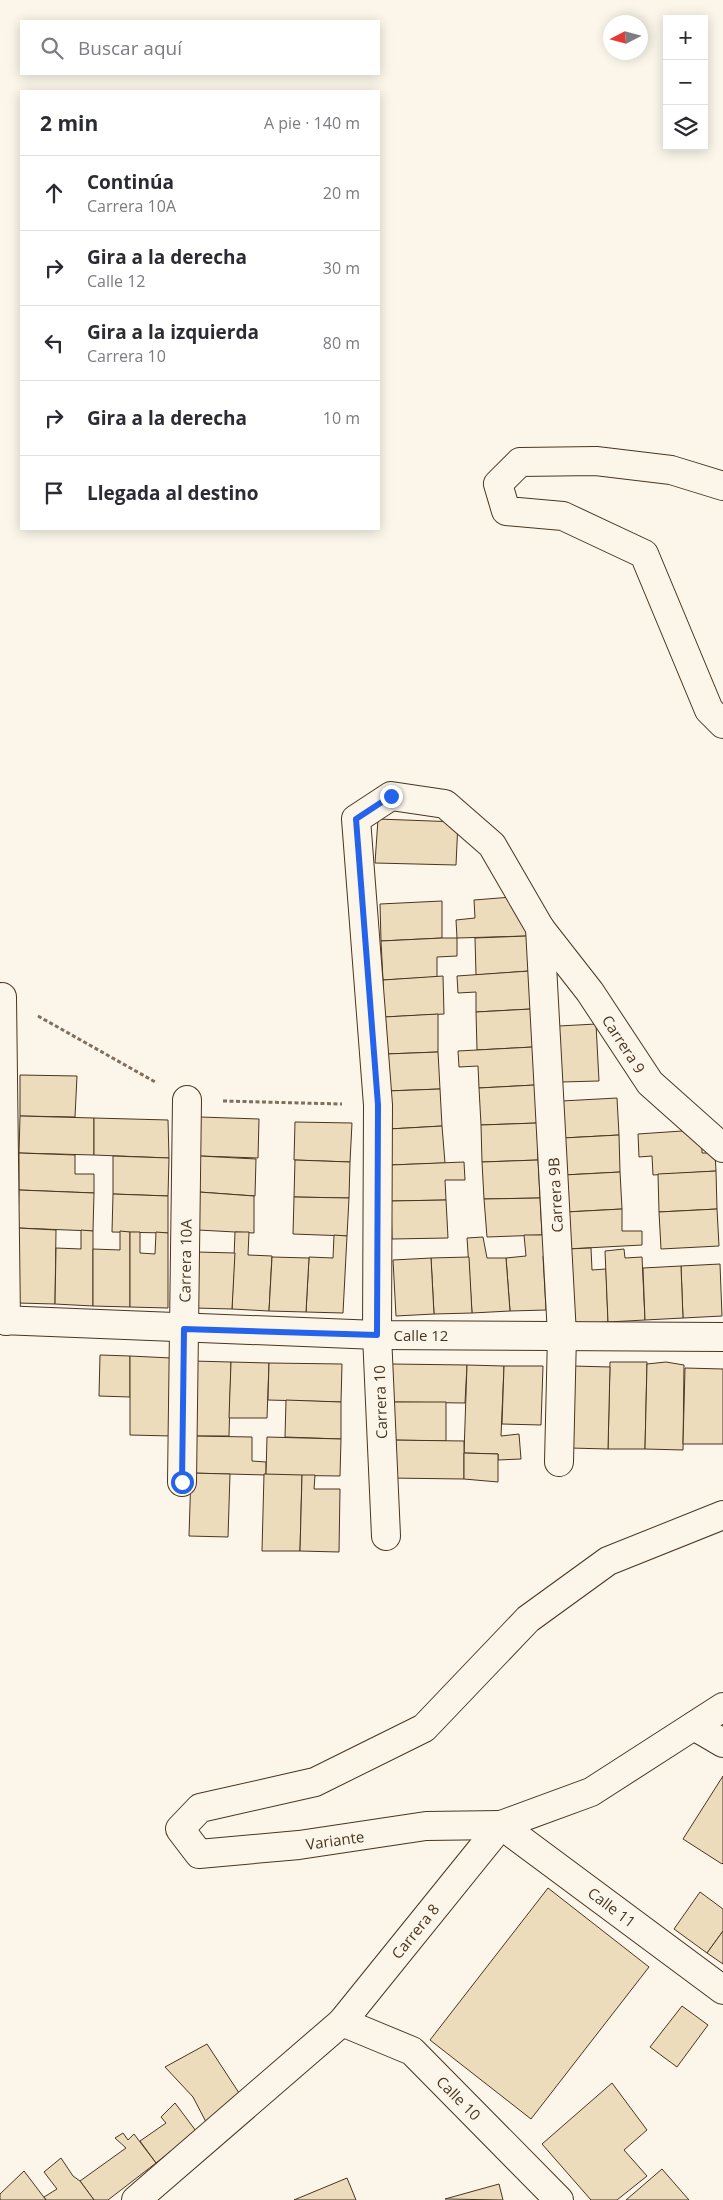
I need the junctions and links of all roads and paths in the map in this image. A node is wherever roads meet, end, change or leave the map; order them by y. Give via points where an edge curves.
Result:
1 (723, 486) edge
2 (723, 724) edge
3 (356, 819) joint
4 (540, 928) junction
5 (2, 996) dead end
6 (188, 1100) dead end
7 (723, 1148) edge
8 (3, 1320) edge
9 (184, 1329) junction
10 (377, 1335) junction
11 (562, 1335) junction
12 (723, 1337) edge
13 (559, 1462) dead end
14 (182, 1482) dead end
15 (723, 1515) edge
16 (386, 1536) dead end
17 (723, 1707) edge
18 (694, 1726) junction
19 (723, 1743) edge
20 (501, 1825) junction
21 (723, 1990) edge
22 (342, 2022) junction
23 (136, 2200) edge
24 (558, 2200) edge

1 - 2 street via 671,470 596,461 520,462 498,484 506,510 563,516 644,554 709,710
3 - 4 street, Carrera 9 via 391,796 445,804 492,845
3 - 10 street, Carrera 10 via 378,1105
4 - 7 street, Carrera 9 via 590,992 650,1083
4 - 11 street, Carrera 9B
5 - 8 street
6 - 9 street, Carrera 10A
8 - 9 street, Calle 12
9 - 10 street, Calle 12
9 - 14 street, Carrera 10A
10 - 11 street, Calle 12
10 - 16 street, Carrera 10
11 - 12 street, Calle 12
11 - 13 street, Carrera 9B
15 - 20 street, Variante via 608,1561 528,1620 424,1728 315,1782 200,1808 180,1829 199,1854 299,1845 426,1826
17 - 18 street
18 - 19 street
18 - 20 street via 591,1792
20 - 21 street, Calle 11
20 - 22 street, Carrera 8
22 - 23 street, Carrera 8
22 - 24 street, Calle 10 via 412,2051

